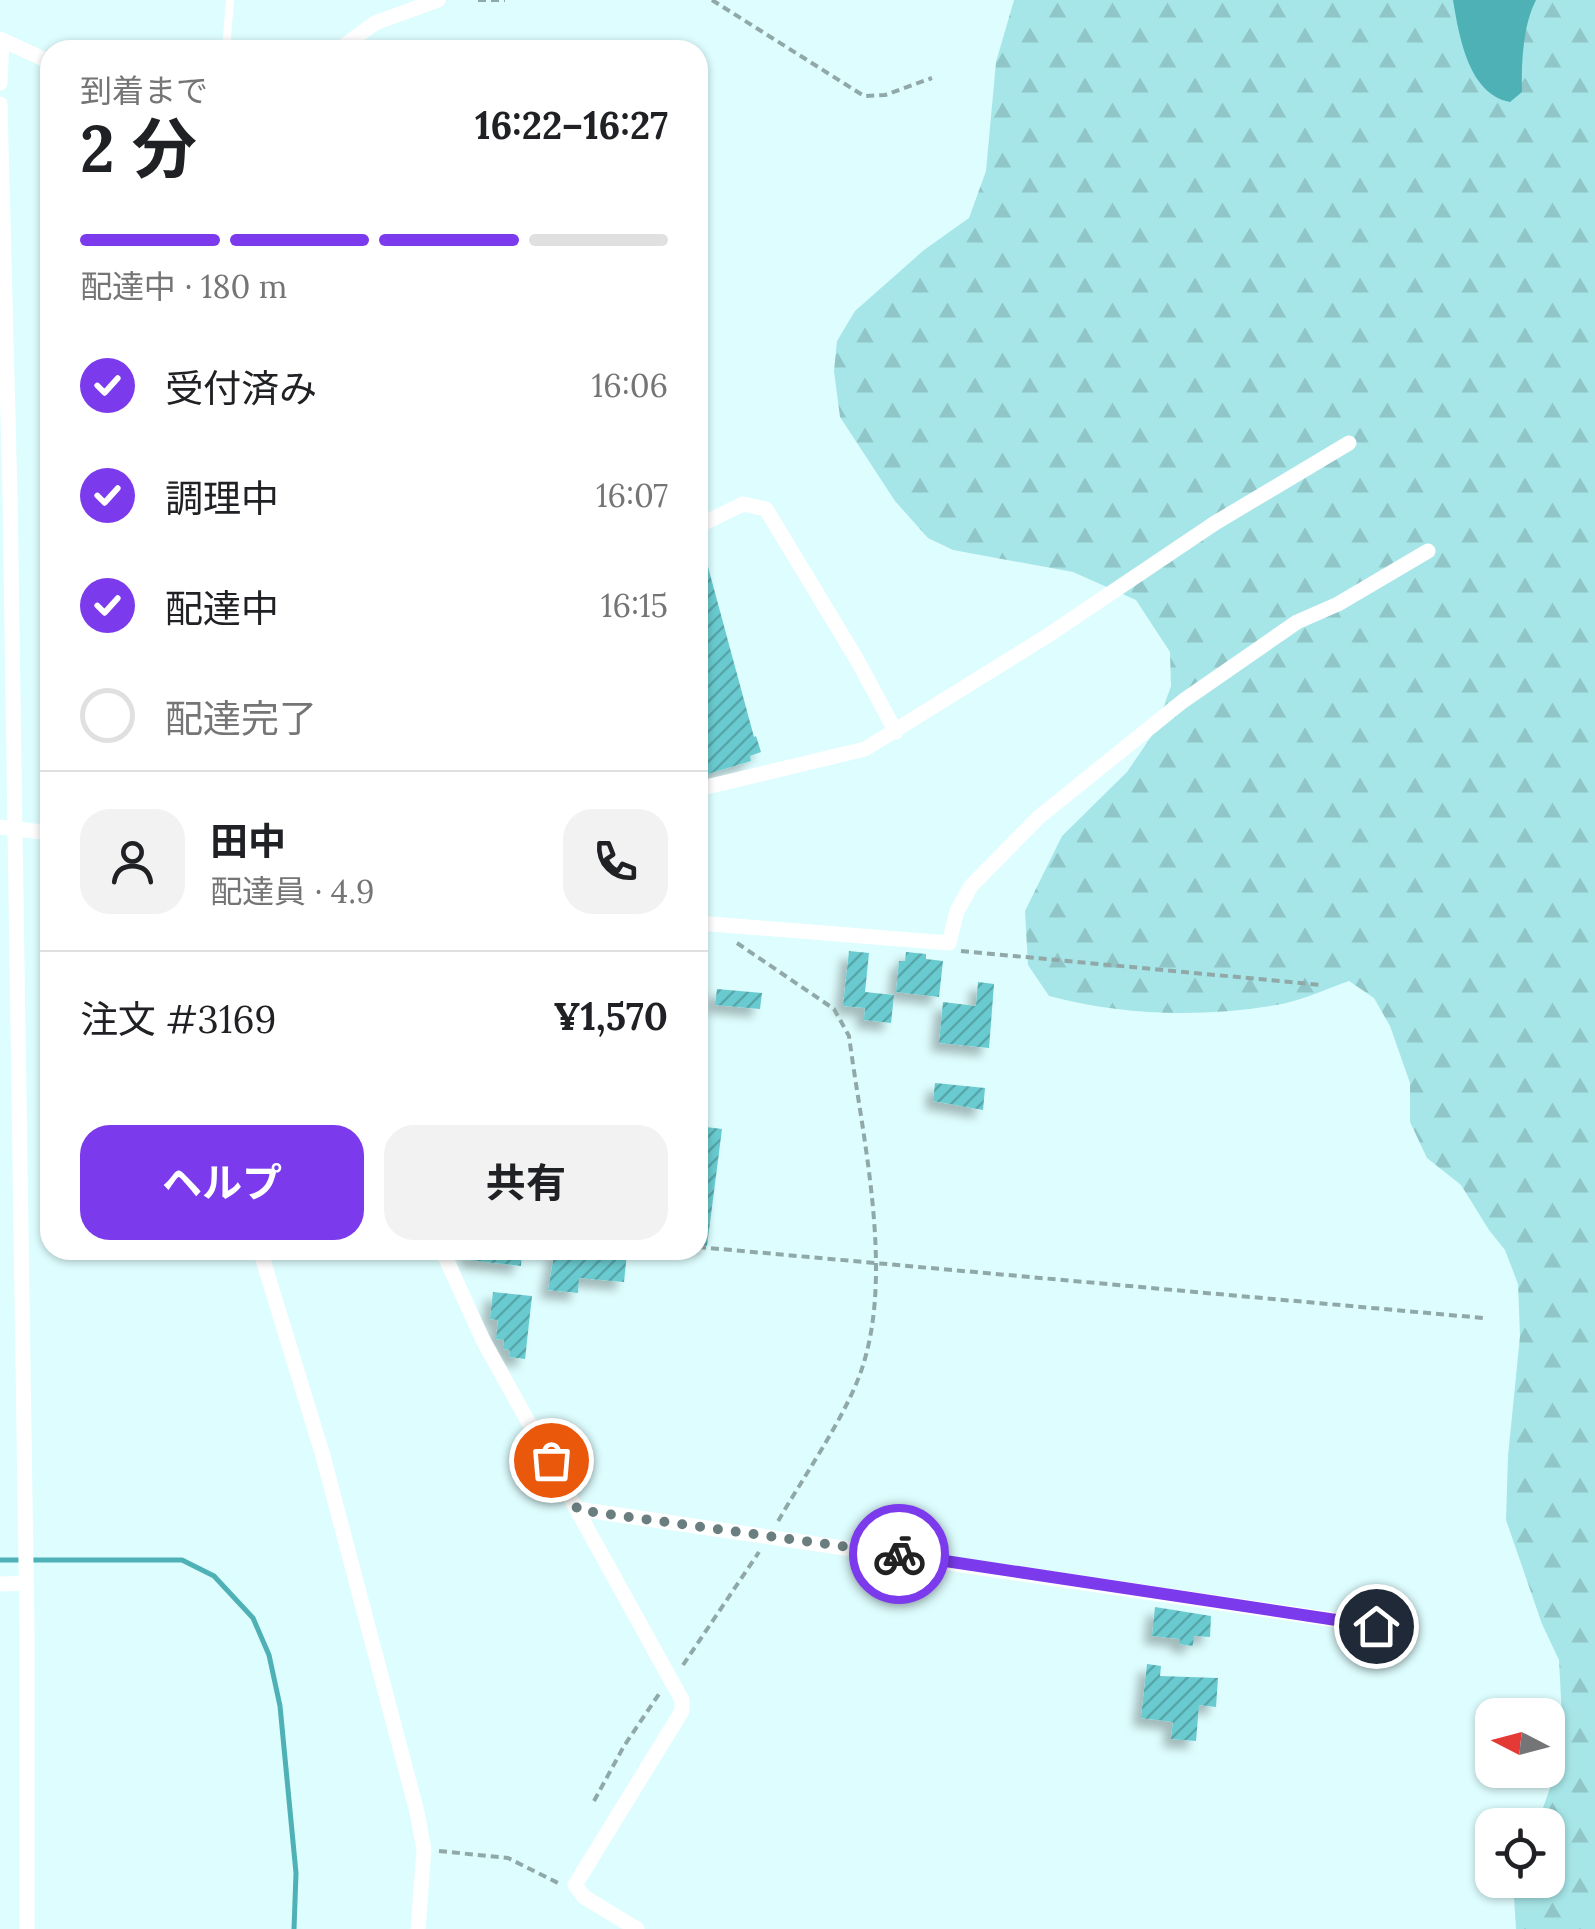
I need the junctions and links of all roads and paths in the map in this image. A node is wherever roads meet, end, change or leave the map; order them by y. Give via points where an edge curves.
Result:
1 (230, 0) edge
2 (438, 0) edge
3 (478, 0) edge
4 (505, 0) edge
5 (712, 0) edge
6 (1, 40) edge
7 (227, 40) edge
8 (352, 40) edge
9 (40, 58) edge
10 (932, 78) dead end
11 (0, 82) edge
12 (0, 104) edge
13 (1349, 443) dead end
14 (708, 521) edge
15 (1428, 551) dead end
16 (896, 732) junction
17 (708, 786) edge
18 (7, 828) edge
19 (40, 832) edge
20 (708, 923) edge
21 (721, 925) junction
22 (949, 943) junction
23 (1322, 984) dead end
24 (708, 1247) edge
25 (263, 1260) edge
26 (447, 1260) edge
27 (876, 1263) junction
28 (1483, 1318) dead end
29 (578, 1510) junction
30 (770, 1536) junction
31 (26, 1583) junction
32 (0, 1584) edge
33 (1376, 1626) dead end
34 (670, 1680) junction
35 (594, 1801) dead end
36 (424, 1850) junction
37 (576, 1888) junction
38 (27, 1929) edge
39 (418, 1929) edge
40 (637, 1929) edge

1 - 7 lane
2 - 8 street via 376,23
3 - 4 path
5 - 10 path via 856,94 885,95
6 - 9 street
6 - 11 street
12 - 18 street via 10,495
13 - 16 street
14 - 16 street via 744,504 766,509
15 - 22 street via 1297,622 1182,702 1039,817 971,886
16 - 17 street via 853,752
18 - 19 street
18 - 31 street
20 - 21 street
21 - 22 street
21 - 27 path via 734,942 841,1019 857,1095
22 - 23 path via 966,952
24 - 27 path
25 - 36 street via 323,1456
26 - 29 street
27 - 28 path
27 - 30 path via 860,1374
29 - 30 street
29 - 34 street
30 - 33 street
30 - 34 path
31 - 32 street
31 - 38 street
34 - 35 path
34 - 37 street via 682,1711
36 - 37 path via 508,1858
36 - 39 street
37 - 40 street

